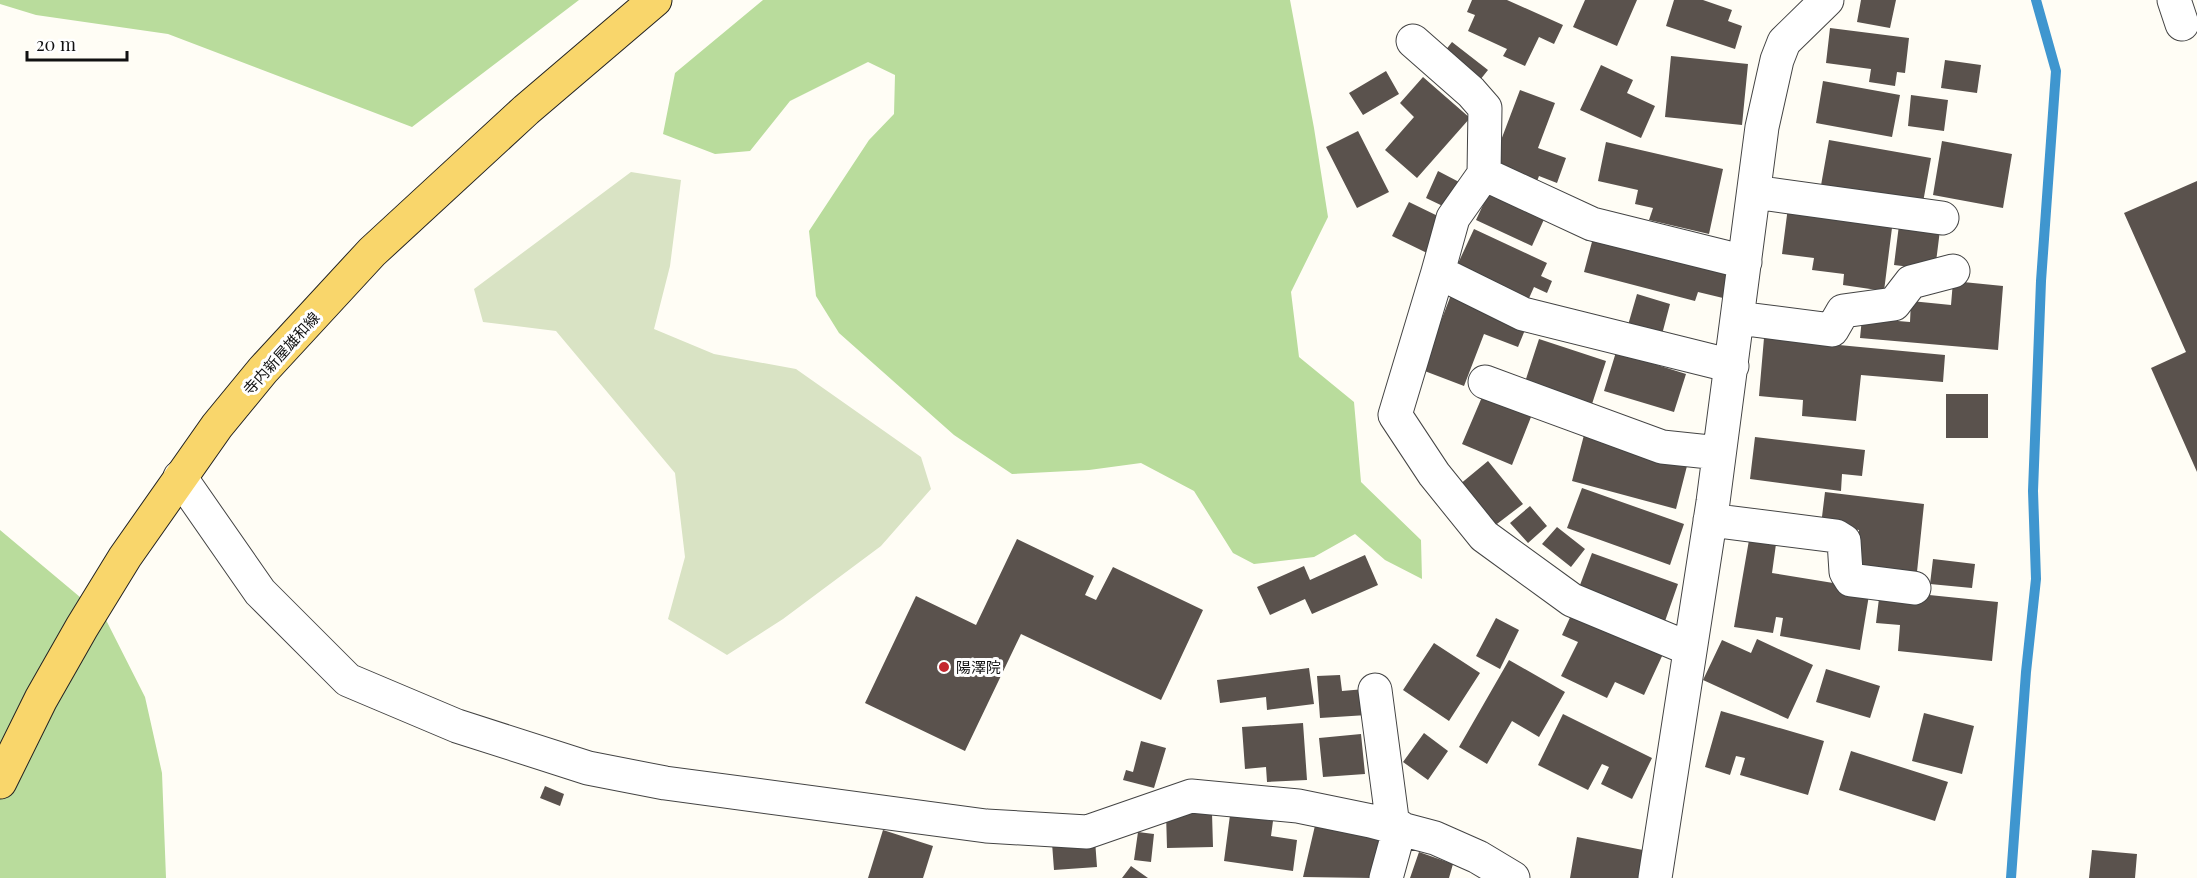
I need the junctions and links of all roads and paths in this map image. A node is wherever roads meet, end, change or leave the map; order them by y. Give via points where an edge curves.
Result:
1 (655, 0) edge
2 (1827, 0) edge
3 (1413, 42) dead end
4 (1484, 174) junction
5 (1754, 192) junction
6 (1942, 218) dead end
7 (1745, 262) junction
8 (1953, 271) dead end
9 (1438, 272) junction
10 (1738, 318) junction
11 (1732, 366) junction
12 (1485, 382) dead end
13 (1719, 453) junction
14 (180, 477) junction
15 (1710, 520) junction
16 (1914, 588) dead end
17 (1690, 649) junction
18 (1375, 690) dead end
19 (0, 782) edge
20 (1397, 827) junction
21 (1386, 878) edge
22 (1513, 878) edge
23 (1654, 878) edge

1 - 14 main road, 寺内新屋雄和線 via 526,110 372,252 263,370
2 - 5 street via 1784,42 1777,60 1762,127
3 - 4 street via 1485,108
4 - 7 street via 1593,224
4 - 9 street via 1453,218
5 - 6 street
5 - 7 street
7 - 10 street
8 - 10 street via 1911,282 1894,304 1843,311 1832,330
9 - 11 street via 1523,315
9 - 17 street via 1395,415 1434,474 1484,536 1572,600
10 - 11 street
11 - 13 street
12 - 13 street via 1662,447
13 - 15 street
14 - 19 main road, 寺内新屋雄和線 via 82,627
14 - 20 street via 260,592 348,680 457,726 588,768 665,783 986,826 1088,832 1191,796 1298,806
15 - 16 street via 1836,536 1844,541 1846,572 1851,580
15 - 17 street
17 - 23 street
18 - 20 street
20 - 21 street
20 - 22 street via 1435,838

